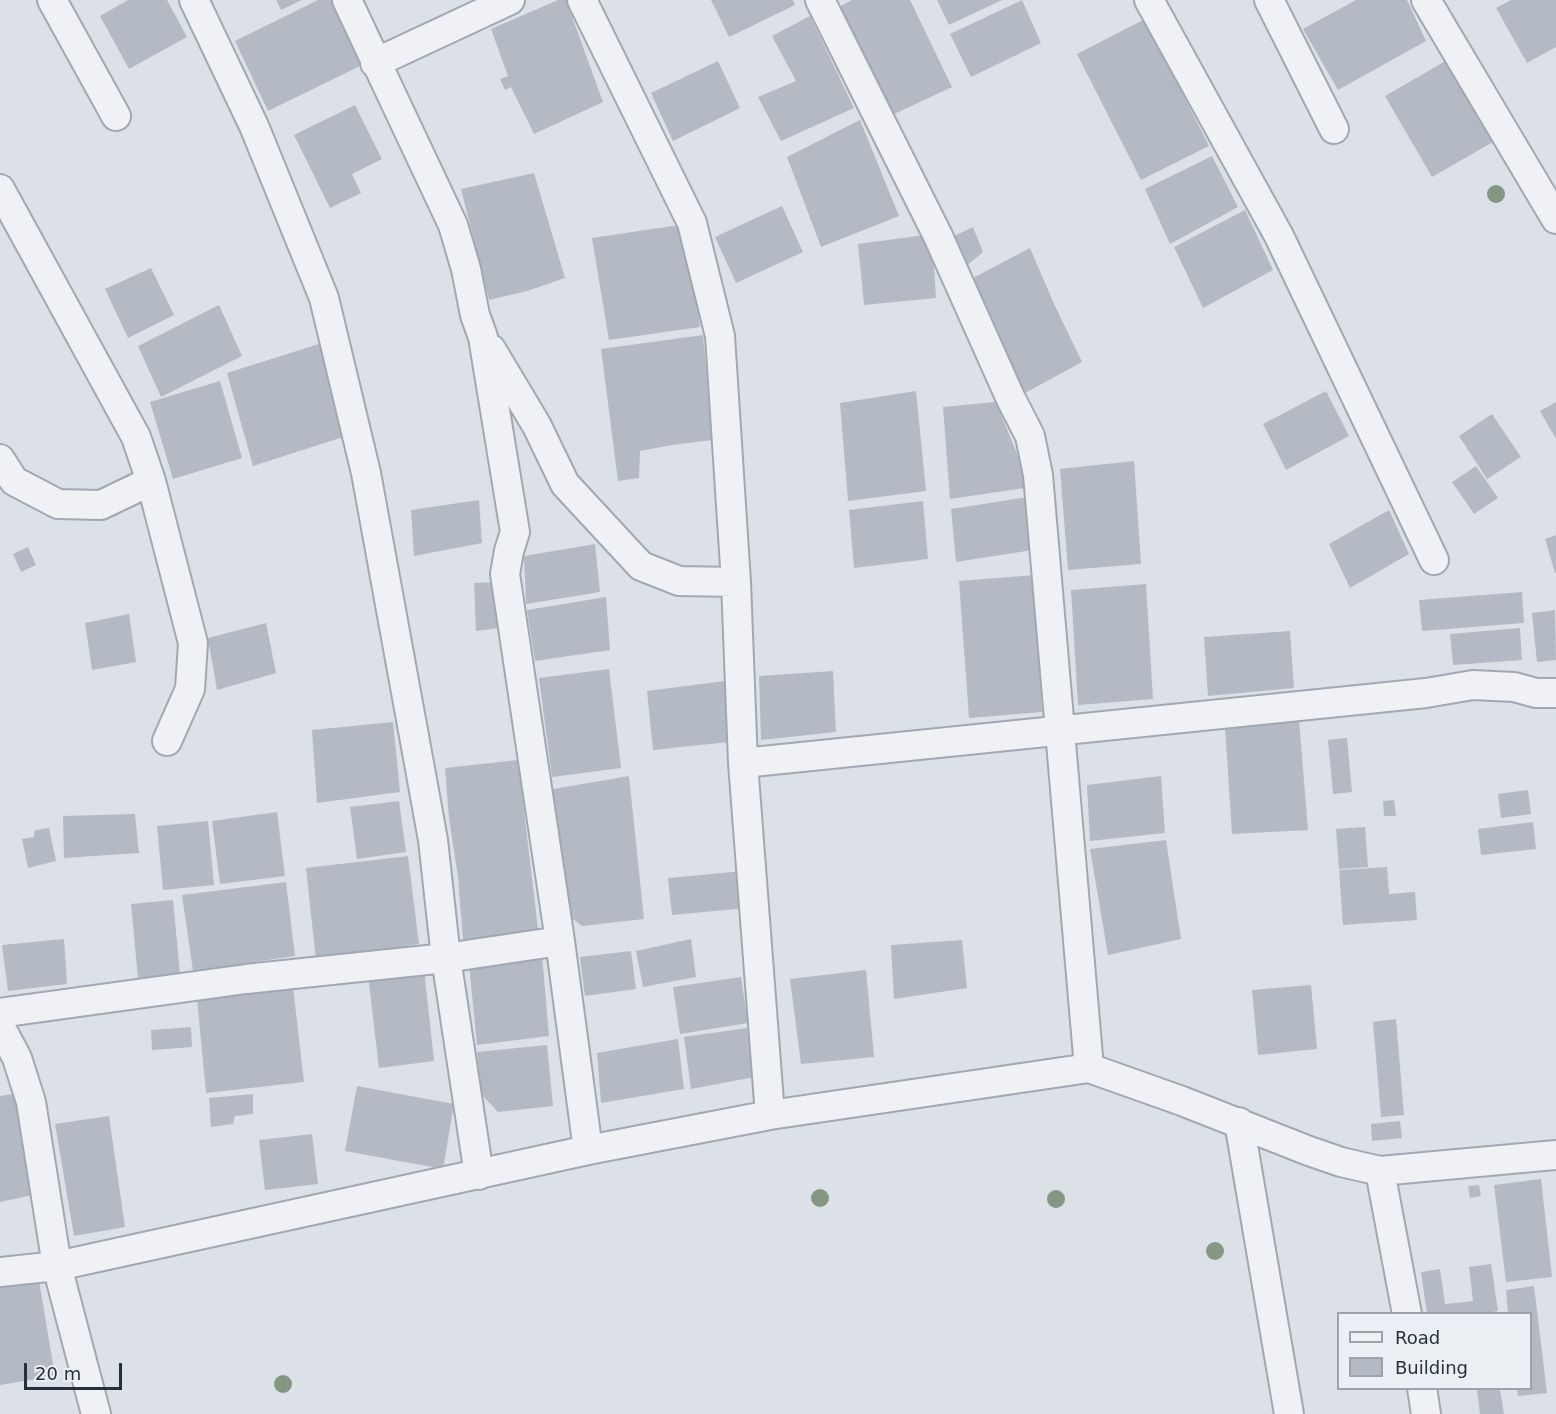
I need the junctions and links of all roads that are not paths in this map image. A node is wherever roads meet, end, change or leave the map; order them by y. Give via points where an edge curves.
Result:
1 (52, 0) edge
2 (194, 0) edge
3 (347, 0) edge
4 (510, 0) edge
5 (582, 0) edge
6 (820, 0) edge
7 (1149, 0) edge
8 (1269, 0) edge
9 (1426, 0) edge
10 (375, 63) junction
11 (116, 116) dead end
12 (1334, 129) dead end
13 (0, 189) edge
14 (1556, 219) edge
15 (483, 337) junction
16 (0, 459) edge
17 (151, 481) junction
18 (1434, 560) dead end
19 (736, 582) junction
20 (1556, 693) edge
21 (1059, 731) junction
22 (167, 741) dead end
23 (743, 763) junction
24 (560, 941) junction
25 (446, 958) junction
26 (0, 1013) edge
27 (0, 1026) edge
28 (1089, 1068) junction
29 (770, 1115) junction
30 (1239, 1122) junction
31 (588, 1150) junction
32 (1556, 1155) edge
33 (1380, 1171) junction
34 (479, 1175) junction
35 (57, 1266) junction
36 (0, 1272) edge
37 (1407, 1312) edge
38 (1422, 1390) edge
39 (96, 1414) edge
40 (1289, 1414) edge
41 (1426, 1414) edge

1 - 11 street
2 - 25 street via 254,126 324,298 369,484 433,840
3 - 10 street
4 - 10 street
5 - 19 street via 692,223 720,336
6 - 21 street via 938,236 1030,436 1038,475
7 - 18 street via 1279,236
8 - 12 street
9 - 14 street
10 - 15 street via 453,225
13 - 17 street via 136,437
15 - 19 street via 537,426 565,484 641,566 679,581
15 - 24 street via 515,532 506,574
16 - 17 street via 14,481 58,504 101,505
17 - 22 street via 192,643 190,689
19 - 23 street
20 - 21 street via 1473,685
21 - 23 street
21 - 28 street
23 - 29 street
24 - 25 street
24 - 31 street
25 - 26 street via 246,979
25 - 34 street
27 - 35 street via 17,1058 31,1102
28 - 29 street
28 - 30 street
29 - 31 street
30 - 33 street via 1309,1151
30 - 40 street
31 - 34 street
32 - 33 street
33 - 37 street
34 - 35 street
35 - 36 street
35 - 39 street
38 - 41 street

